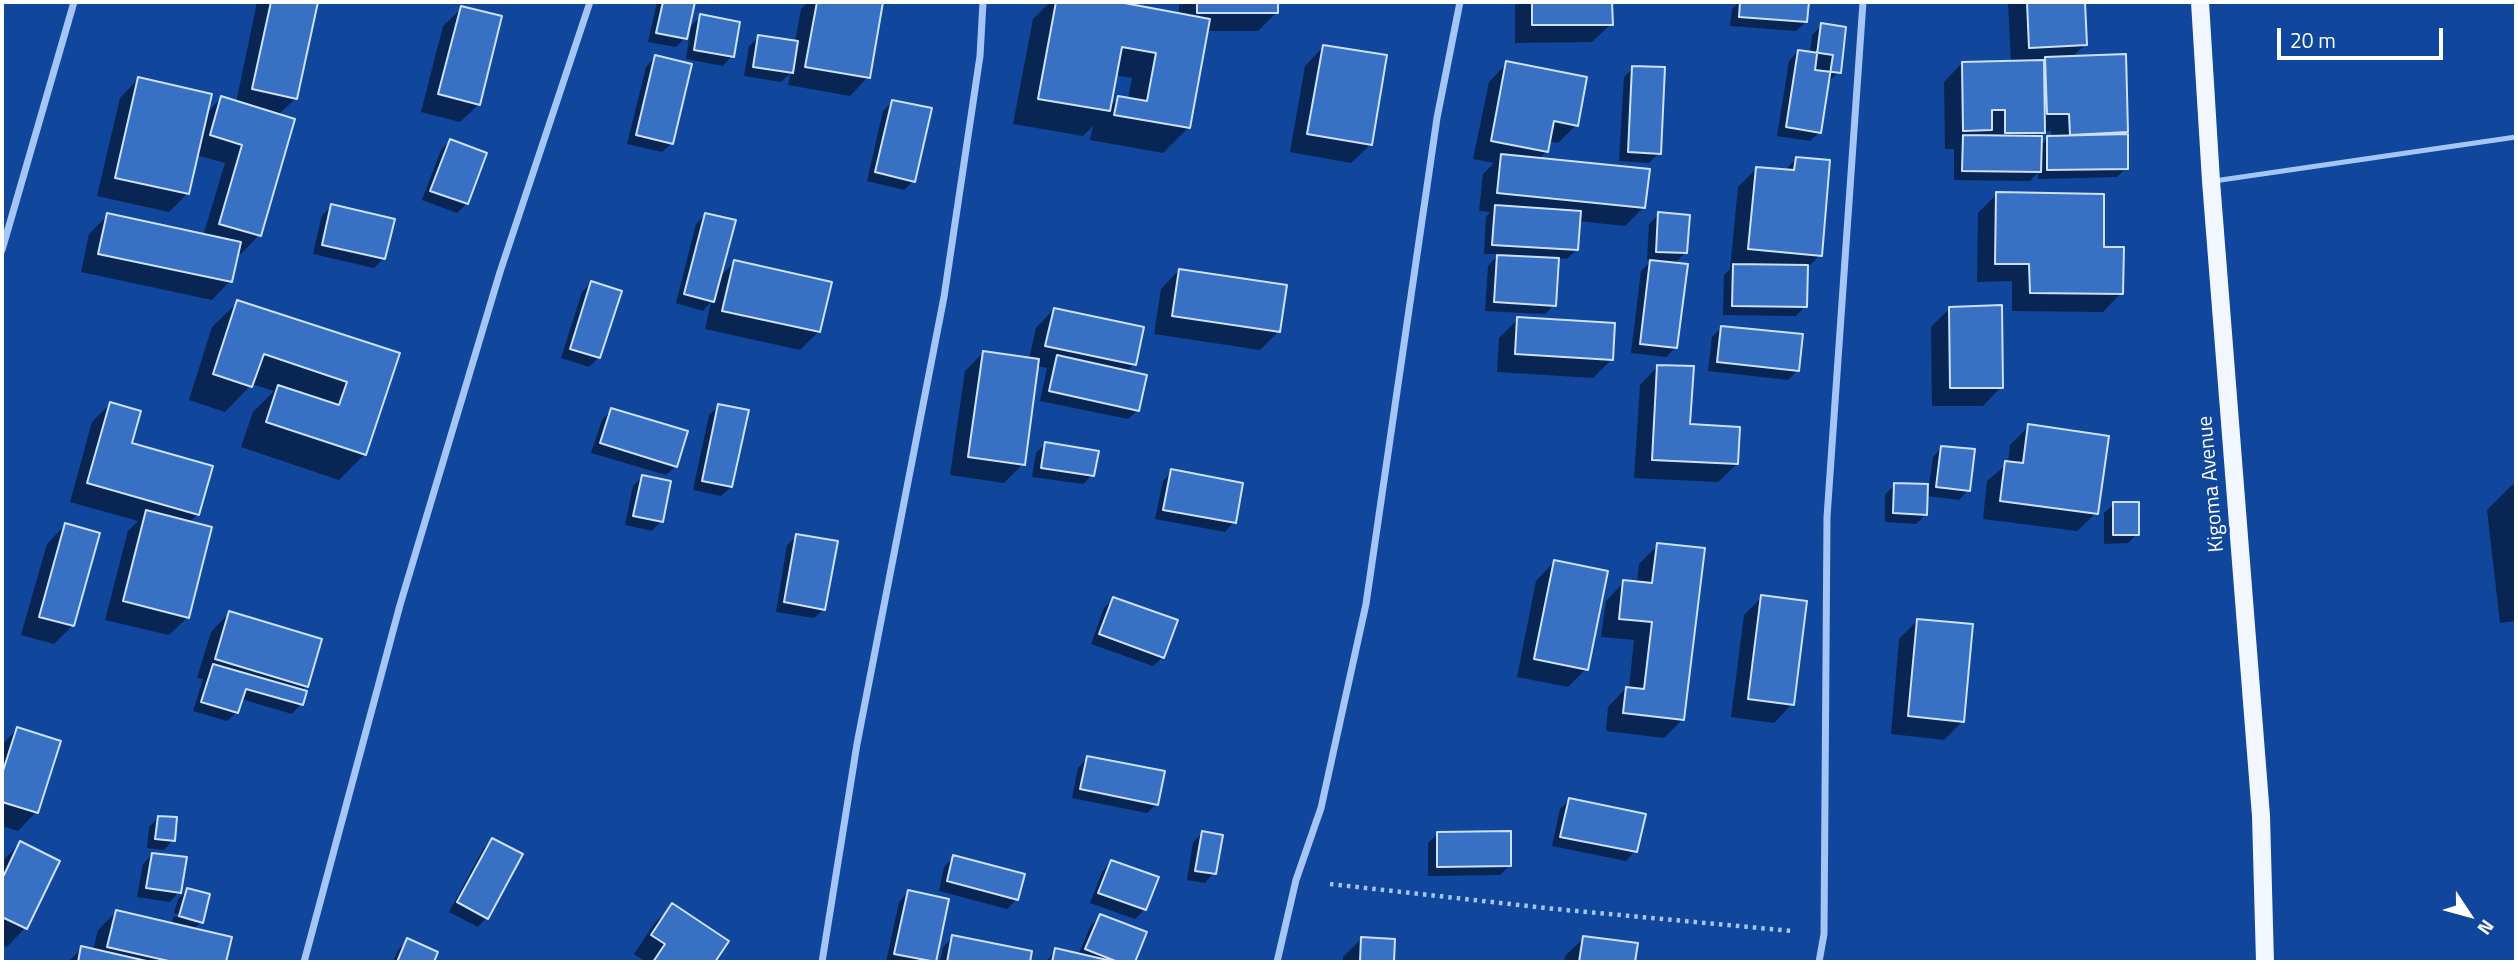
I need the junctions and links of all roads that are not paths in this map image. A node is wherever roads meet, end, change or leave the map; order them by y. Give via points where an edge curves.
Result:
1 (74, 2) edge
2 (590, 2) edge
3 (984, 2) edge
4 (1460, 2) edge
5 (1863, 2) edge
6 (2200, 2) edge
7 (2516, 137) edge
8 (2211, 181) junction
9 (2, 250) edge
10 (304, 962) edge
11 (822, 962) edge
12 (1277, 962) edge
13 (1819, 962) edge
14 (2265, 962) edge

1 - 9 street
2 - 10 street via 500,272 400,605
3 - 11 street via 944,297 857,744
4 - 12 street via 1437,118 1366,604 1321,808 1296,880
5 - 13 street via 1827,517 1824,934
6 - 8 main road, Kigoma Avenue
7 - 8 lane
8 - 14 main road, Kigoma Avenue via 2261,816

